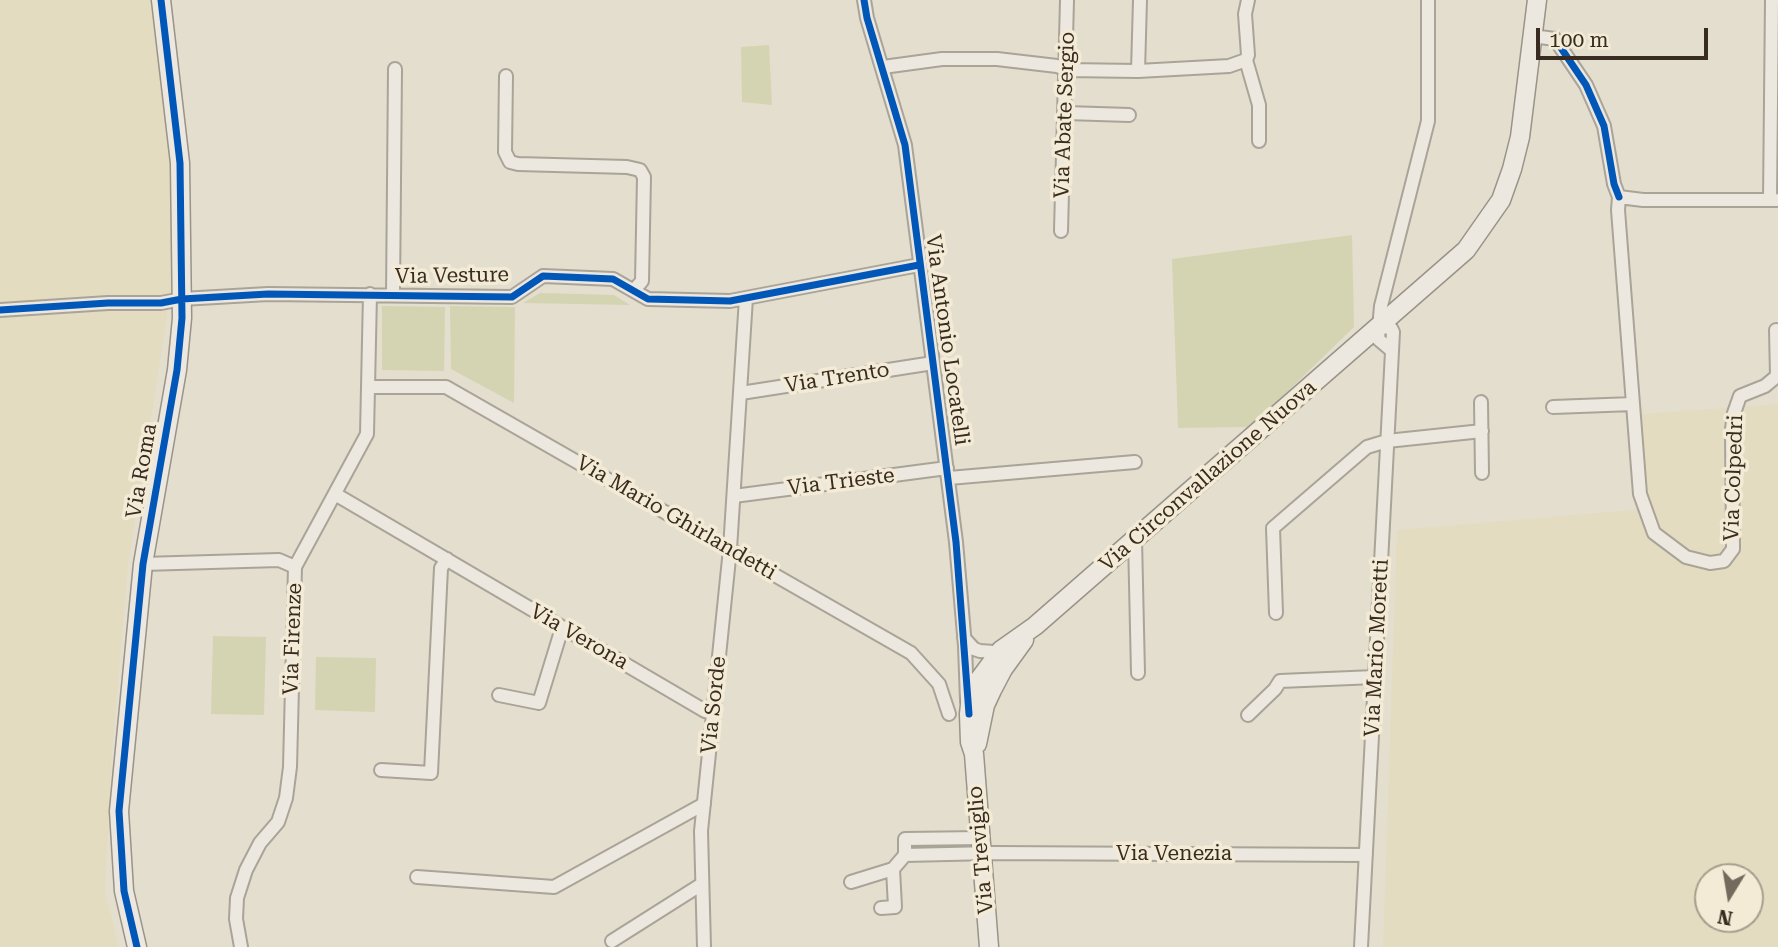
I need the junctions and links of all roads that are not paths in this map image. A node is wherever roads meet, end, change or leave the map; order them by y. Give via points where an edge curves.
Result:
1 (160, 0) edge
2 (864, 0) edge
3 (1068, 0) edge
4 (1140, 0) edge
5 (1248, 0) edge
6 (1429, 0) edge
7 (1537, 0) edge
8 (1772, 0) edge
9 (1532, 36) junction
10 (1246, 60) junction
11 (883, 67) junction
12 (395, 69) dead end
13 (1067, 70) junction
14 (1138, 71) junction
15 (506, 76) dead end
16 (1066, 113) junction
17 (1129, 115) dead end
18 (1259, 141) dead end
19 (1619, 197) junction
20 (1774, 200) edge
21 (1061, 231) dead end
22 (919, 265) junction
23 (634, 290) junction
24 (370, 294) junction
25 (393, 295) junction
26 (746, 298) junction
27 (181, 299) junction
28 (0, 310) edge
29 (1380, 327) junction
30 (1776, 330) edge
31 (933, 363) junction
32 (368, 387) junction
33 (741, 393) junction
34 (1481, 402) dead end
35 (1633, 404) junction
36 (1553, 407) dead end
37 (1482, 431) junction
38 (1387, 441) junction
39 (1135, 461) dead end
40 (948, 473) junction
41 (1482, 473) dead end
42 (335, 494) junction
43 (734, 496) junction
44 (1135, 539) junction
45 (730, 549) junction
46 (446, 559) junction
47 (143, 564) junction
48 (295, 567) junction
49 (1276, 613) dead end
50 (1035, 626) junction
51 (562, 628) junction
52 (965, 642) junction
53 (1001, 650) junction
54 (1138, 673) dead end
55 (982, 674) junction
56 (1375, 677) junction
57 (499, 695) dead end
58 (977, 699) junction
59 (712, 713) junction
60 (949, 714) dead end
61 (1248, 715) dead end
62 (381, 770) dead end
63 (704, 804) junction
64 (981, 846) junction
65 (1366, 855) junction
66 (893, 869) junction
67 (417, 877) dead end
68 (850, 882) dead end
69 (702, 884) junction
70 (881, 908) dead end
71 (612, 942) dead end
72 (137, 947) edge
73 (241, 947) edge
74 (704, 947) edge
75 (989, 947) edge
76 (1361, 947) edge

1 - 27 main road, Via Roma via 180,163
2 - 11 street, Via Antonio Locatelli
3 - 13 street, Via Abate Sergio
4 - 14 street
5 - 10 street
6 - 29 street via 1429,121 1381,306
7 - 9 main road, Via Circonvallazione Nuova
8 - 20 street
9 - 19 street, Via Colpedri via 1555,39 1586,85 1604,126
9 - 29 main road, Via Circonvallazione Nuova via 1520,137 1501,200 1466,250
10 - 14 street via 1229,66
10 - 18 street via 1259,105
11 - 13 street via 942,59 997,59
11 - 22 street, Via Antonio Locatelli via 905,145
12 - 25 street
13 - 14 street
13 - 16 street, Via Abate Sergio
15 - 23 street via 505,152 510,162 640,170 644,177 642,281
16 - 17 street
16 - 21 street, Via Abate Sergio
19 - 20 street
19 - 35 street, Via Colpedri
22 - 26 street, Via Vesture
22 - 31 street, Via Antonio Locatelli
23 - 25 street, Via Vesture via 613,279 543,276 512,297
23 - 26 street, Via Vesture via 648,299
24 - 25 street, Via Vesture
24 - 27 street, Via Vesture
24 - 32 street, Via Firenze
26 - 33 street, Via Sorde
27 - 28 street, Via Vesture
27 - 47 main road, Via Roma via 177,370
29 - 38 street, Via Mario Moretti via 1378,339 1391,350
29 - 44 main road, Via Circonvallazione Nuova
30 - 35 street, Via Colpedri via 1777,376 1740,396 1734,413 1733,549 1724,561 1686,557 1654,533 1640,494
31 - 33 street, Via Trento
31 - 40 street, Via Antonio Locatelli
32 - 42 street, Via Firenze via 367,434
32 - 45 street, Via Mario Ghirlandetti via 446,387
33 - 43 street, Via Sorde
34 - 37 street
35 - 36 street
37 - 38 street
37 - 41 street
38 - 49 street via 1367,447 1273,528
38 - 56 street, Via Mario Moretti
39 - 40 street, Via Trieste
40 - 43 street, Via Trieste
40 - 52 street, Via Antonio Locatelli
42 - 46 street, Via Verona
42 - 48 street, Via Firenze
43 - 45 street, Via Sorde
44 - 50 main road, Via Circonvallazione Nuova
44 - 54 street
45 - 59 street, Via Sorde
45 - 60 street, Via Mario Ghirlandetti via 911,653 939,684
46 - 51 street, Via Verona
46 - 62 street via 441,568 431,773
47 - 48 street via 279,560
47 - 72 main road, Via Roma via 119,811 124,891
48 - 73 street, Via Firenze via 286,798 278,822 246,870 237,898
50 - 53 main road
50 - 58 main road
51 - 57 street via 539,703
51 - 59 street, Via Verona
52 - 53 street via 980,651
52 - 55 street, Via Antonio Locatelli
52 - 58 street, Via Antonio Locatelli
53 - 55 main road
55 - 58 main road
56 - 61 street via 1280,681
56 - 65 street, Via Mario Moretti
58 - 64 main road, Via Treviglio via 974,754
59 - 63 street, Via Sorde
63 - 67 street via 554,887
63 - 69 street, Via Sorde
64 - 65 street, Via Venezia
64 - 66 street, Via Venezia via 905,839 905,855
64 - 75 main road, Via Treviglio
65 - 76 street, Via Mario Moretti
66 - 68 street
66 - 70 street via 895,907
69 - 71 street
69 - 74 street, Via Sorde

